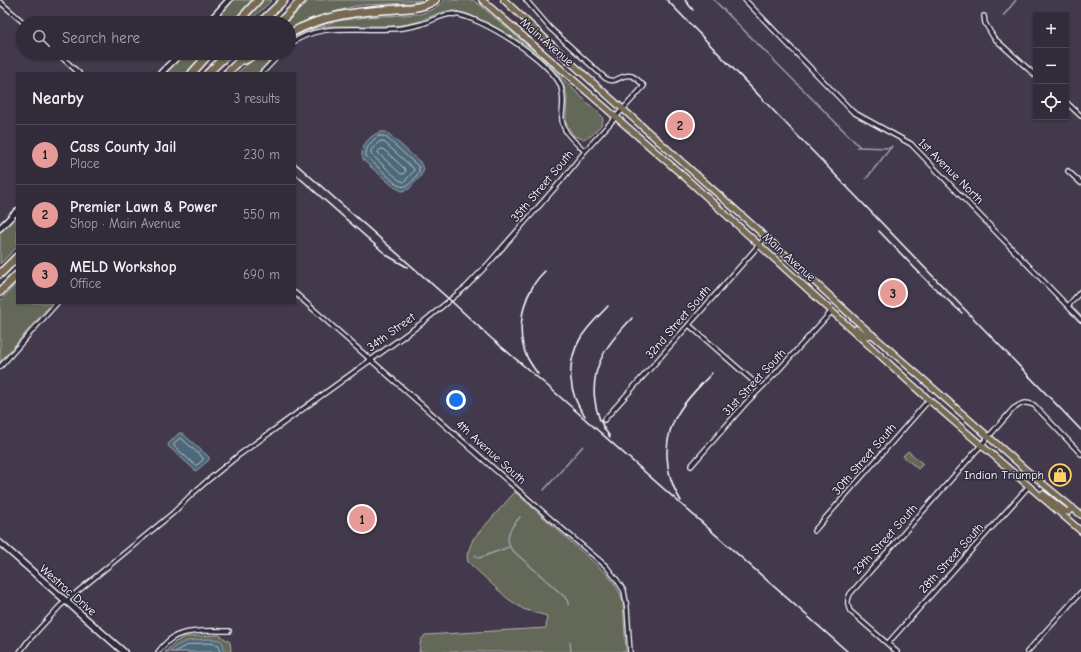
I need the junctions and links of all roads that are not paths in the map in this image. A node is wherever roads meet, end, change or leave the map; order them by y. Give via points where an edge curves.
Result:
1 (229, 0) edge
2 (258, 0) edge
3 (284, 0) edge
4 (302, 0) edge
5 (435, 0) edge
6 (482, 0) edge
7 (504, 0) edge
8 (526, 0) edge
9 (745, 0) edge
10 (0, 2) edge
11 (16, 16) edge
12 (214, 16) edge
13 (243, 16) edge
14 (267, 16) edge
15 (286, 16) edge
16 (984, 16) dead end
17 (296, 30) edge
18 (296, 40) edge
19 (65, 60) edge
20 (174, 60) edge
21 (204, 60) edge
22 (222, 60) edge
23 (241, 60) edge
24 (244, 60) edge
25 (274, 60) edge
26 (237, 64) junction
27 (79, 72) edge
28 (162, 72) edge
29 (193, 72) edge
30 (209, 72) edge
31 (228, 72) edge
32 (263, 72) edge
33 (1033, 73) edge
34 (1069, 105) edge
35 (624, 109) junction
36 (1081, 116) edge
37 (617, 117) junction
38 (585, 151) junction
39 (1068, 171) dead end
40 (1081, 183) edge
41 (16, 212) edge
42 (0, 228) edge
43 (766, 237) junction
44 (759, 245) junction
45 (16, 258) edge
46 (484, 269) joint
47 (0, 274) edge
48 (16, 276) edge
49 (1081, 291) edge
50 (0, 292) edge
51 (296, 294) edge
52 (57, 304) edge
53 (1068, 306) junction
54 (832, 311) junction
55 (838, 316) junction
56 (1081, 320) edge
57 (689, 325) junction
58 (873, 335) junction
59 (370, 360) junction
60 (0, 367) edge
61 (761, 388) junction
62 (929, 400) junction
63 (604, 420) dead end
64 (988, 437) junction
65 (982, 445) junction
66 (1081, 454) edge
67 (691, 466) dead end
68 (1021, 480) junction
69 (1029, 486) junction
70 (1072, 508) junction
71 (1081, 515) edge
72 (814, 531) dead end
73 (1081, 531) edge
74 (0, 543) edge
75 (1081, 592) edge
76 (65, 601) junction
77 (229, 631) dead end
78 (888, 644) junction
79 (20, 652) edge
80 (124, 652) edge
81 (158, 652) edge
82 (630, 652) edge
83 (897, 652) edge
84 (1027, 652) edge

1 - 12 street
2 - 13 highway
3 - 14 highway
4 - 15 highway
5 - 17 highway via 416,8 339,15
6 - 37 main road, Main Avenue
7 - 35 main road, Main Avenue
8 - 35 street, 35th Street South via 550,28 609,82 631,76 644,86
9 - 53 street, 1st Avenue North via 853,112 911,144
10 - 11 street
16 - 33 street via 994,38
18 - 38 street via 321,30 402,28 423,24 447,14 470,18 515,42 554,75 559,81 563,97 561,116 564,129
19 - 27 street
20 - 28 street
21 - 29 highway
22 - 30 highway
23 - 26 highway
24 - 26 highway
25 - 32 street
26 - 31 highway
34 - 36 street
35 - 37 street, 35th Street South
35 - 43 main road, Main Avenue
37 - 38 street, 35th Street South
37 - 44 main road, Main Avenue
38 - 46 street, 35th Street South
39 - 40 street
41 - 42 street
43 - 44 street, 32nd Street South
43 - 58 main road, Main Avenue
44 - 54 main road, Main Avenue
44 - 57 street, 32nd Street South
45 - 47 highway
46 - 59 street, 34th Street via 422,322
48 - 50 highway
49 - 53 street
51 - 59 street, 4th Avenue South
52 - 60 street
53 - 56 street, 1st Avenue North
54 - 55 main road, Main Avenue
54 - 61 street, 31st Street South
55 - 58 main road via 866,336
55 - 62 main road, Main Avenue
57 - 61 street
57 - 63 street, 32nd Street South
58 - 64 main road, Main Avenue
59 - 76 street, 34th Street via 239,455 173,513
59 - 82 street, 4th Avenue South via 606,566 624,591
61 - 67 street, 31st Street South
62 - 65 main road, Main Avenue
62 - 72 street, 30th Street South
64 - 65 street, 29th Street South
64 - 66 street, 29th Street South via 1013,409 1022,403 1029,403 1034,405
64 - 70 main road, Main Avenue
65 - 68 main road, Main Avenue
65 - 78 street, 29th Street South via 850,594 847,604 850,611
68 - 69 main road, Main Avenue
68 - 70 main road via 1065,511 1068,512
69 - 73 main road, Main Avenue
69 - 78 street, 28th Street South
70 - 71 main road, Main Avenue
74 - 76 street, Westrac Drive
75 - 84 street
76 - 79 street, 34th Street
76 - 80 street, Westrac Drive
77 - 81 street via 179,634
78 - 83 street, 29th Street South

